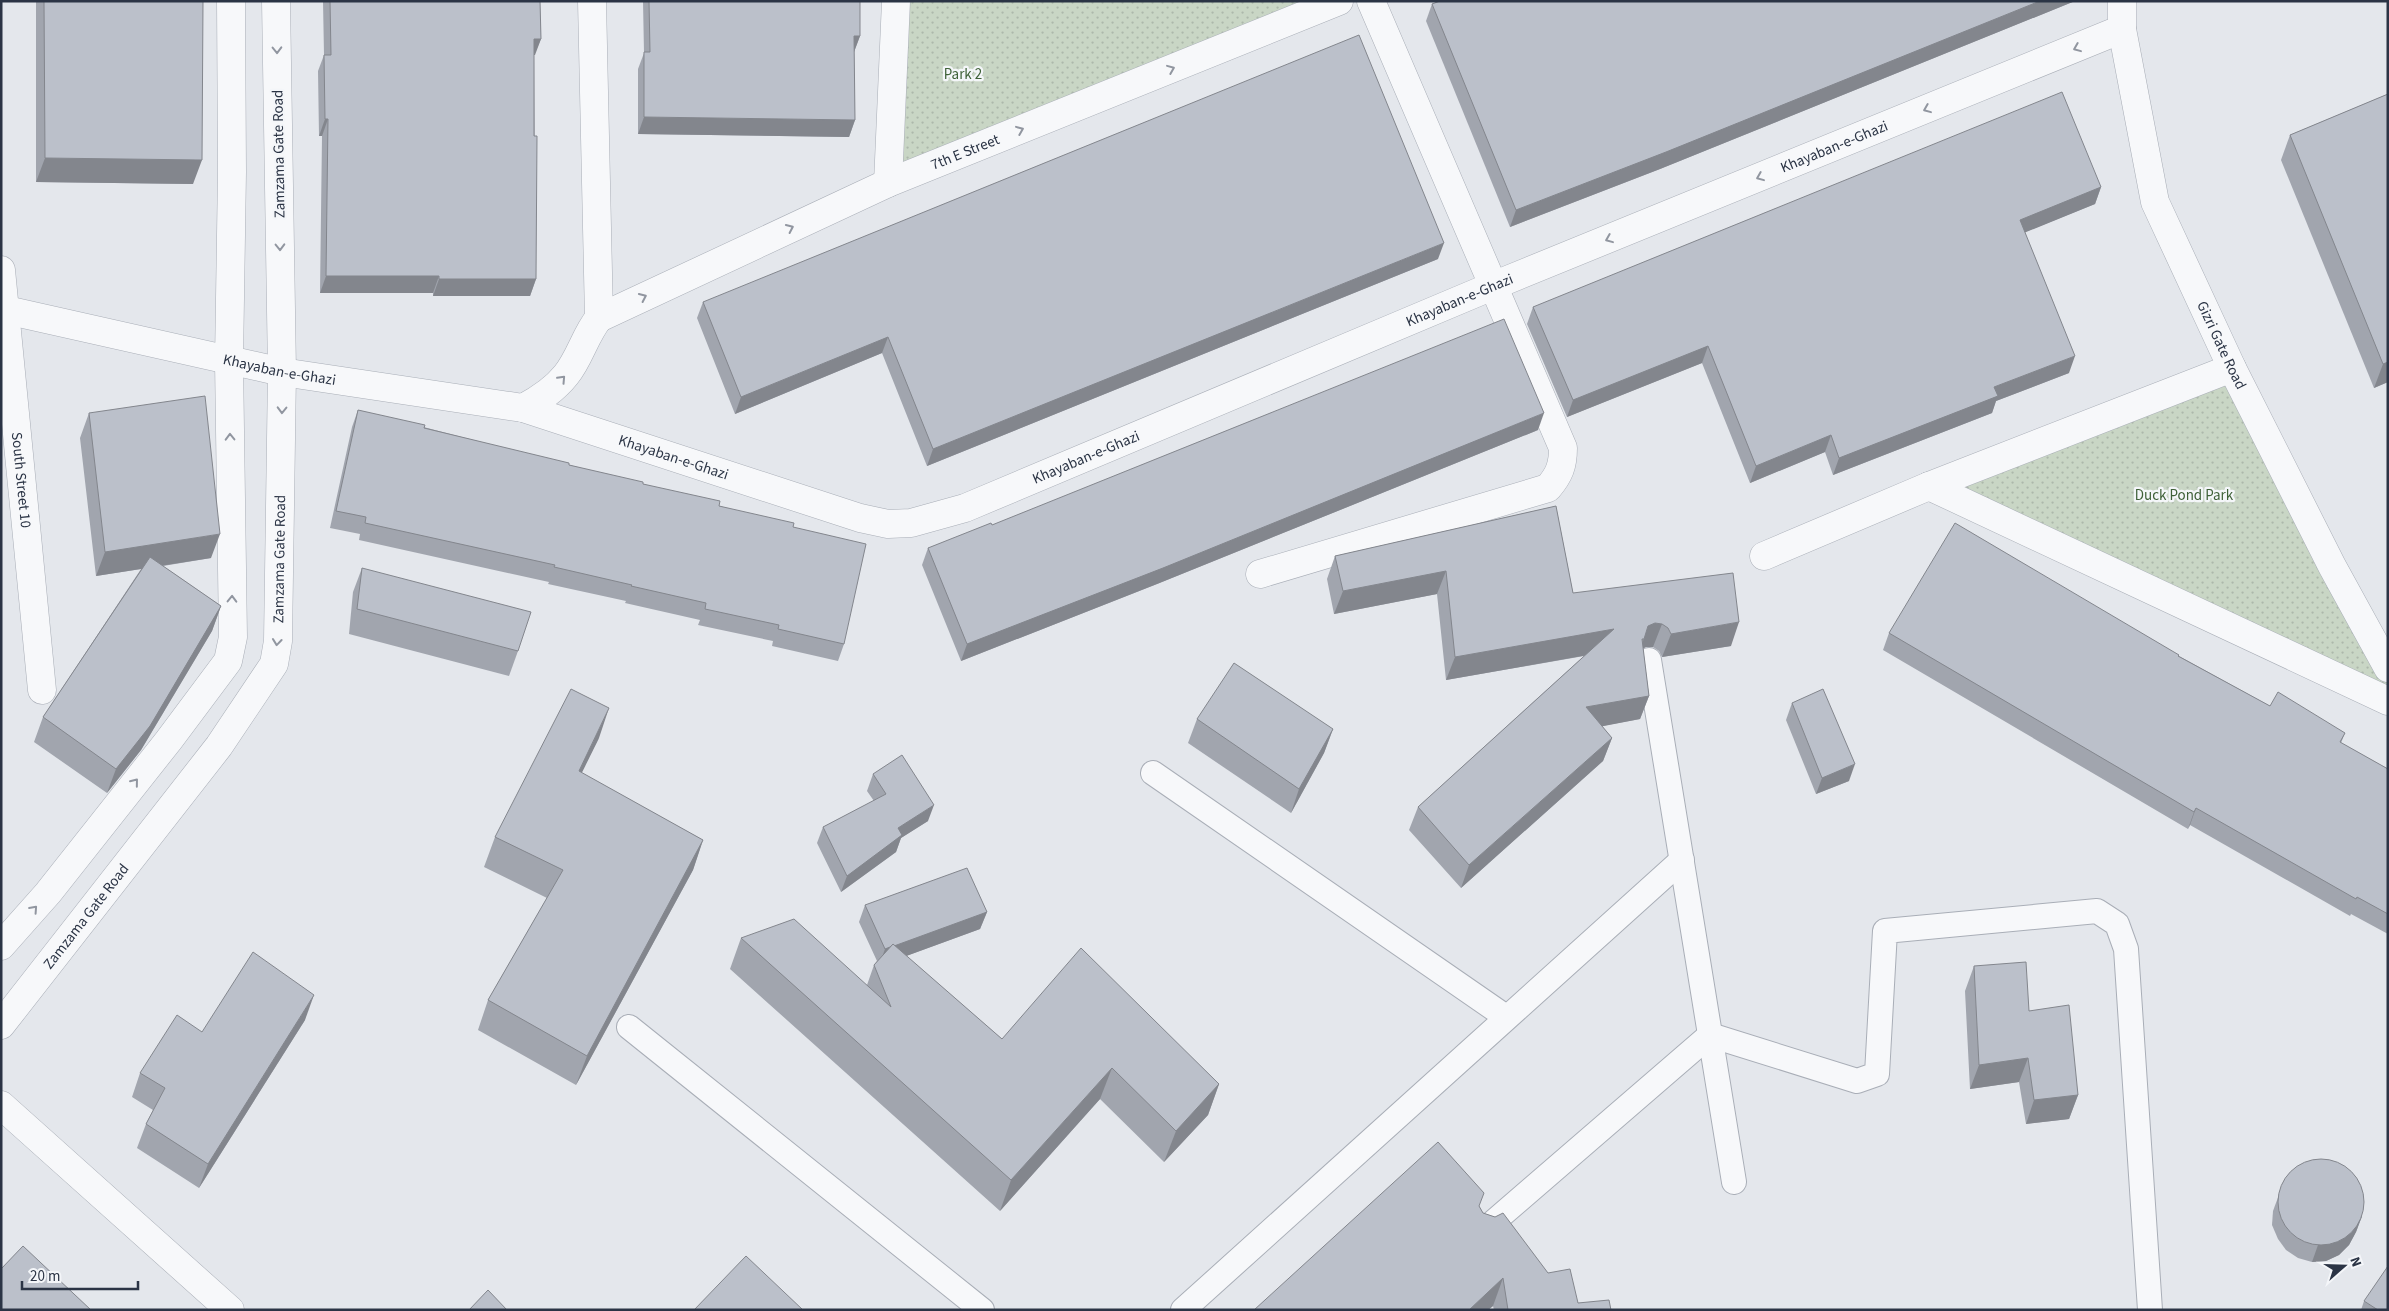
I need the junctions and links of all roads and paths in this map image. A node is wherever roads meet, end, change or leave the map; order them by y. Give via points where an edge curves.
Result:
1 (232, 1) edge
2 (276, 1) edge
3 (592, 1) edge
4 (896, 1) edge
5 (1339, 1) edge
6 (1371, 1) edge
7 (2122, 1) edge
8 (2122, 30) junction
9 (888, 183) junction
10 (1, 270) edge
11 (1495, 285) junction
12 (6, 310) junction
13 (599, 318) junction
14 (229, 361) junction
15 (2232, 368) junction
16 (282, 372) junction
17 (523, 408) junction
18 (1929, 486) junction
19 (1764, 556) dead end
20 (1260, 574) dead end
21 (1649, 660) dead end
22 (2388, 668) edge
23 (42, 690) dead end
24 (2388, 701) edge
25 (1153, 772) dead end
26 (1682, 860) junction
27 (1, 946) edge
28 (1506, 1017) junction
29 (1, 1025) edge
30 (629, 1026) dead end
31 (1710, 1035) junction
32 (1, 1105) edge
33 (1734, 1182) dead end
34 (1483, 1231) edge
35 (230, 1310) edge
36 (982, 1310) edge
37 (1183, 1310) edge
38 (2150, 1310) edge

1 - 14 street
2 -> 16 street, Zamzama Gate Road
3 - 13 street
4 - 9 street
9 -> 5 street, 7th E Street
6 - 11 street
7 - 8 street, Gizri Gate Road
8 -> 11 street, Khayaban-e-Ghazi
8 - 15 street, Gizri Gate Road via 2155,202
13 -> 9 street, 7th E Street
10 - 12 street, South Street 10
11 - 17 street, Khayaban-e-Ghazi via 965,508 911,523 888,524 860,518
11 - 20 street via 1564,448 1563,466 1558,476 1548,488
12 - 14 street, Khayaban-e-Ghazi
12 - 23 street, South Street 10
17 -> 13 street via 543,397 567,374
14 - 16 street, Khayaban-e-Ghazi
27 -> 14 street via 48,893 228,661 232,637 233,542
15 - 18 street
15 - 22 street, Gizri Gate Road via 2332,566
16 - 17 street, Khayaban-e-Ghazi
16 -> 29 street, Zamzama Gate Road via 278,641 274,664 219,746
18 - 19 street
18 - 24 street
21 - 26 lane
25 - 28 lane
26 - 28 lane
26 - 31 lane
28 - 37 lane
30 - 36 lane
31 - 33 lane
31 - 34 lane
31 - 38 lane via 1857,1081 1877,1074 1886,931 2097,911 2117,924 2126,949
32 - 35 street

